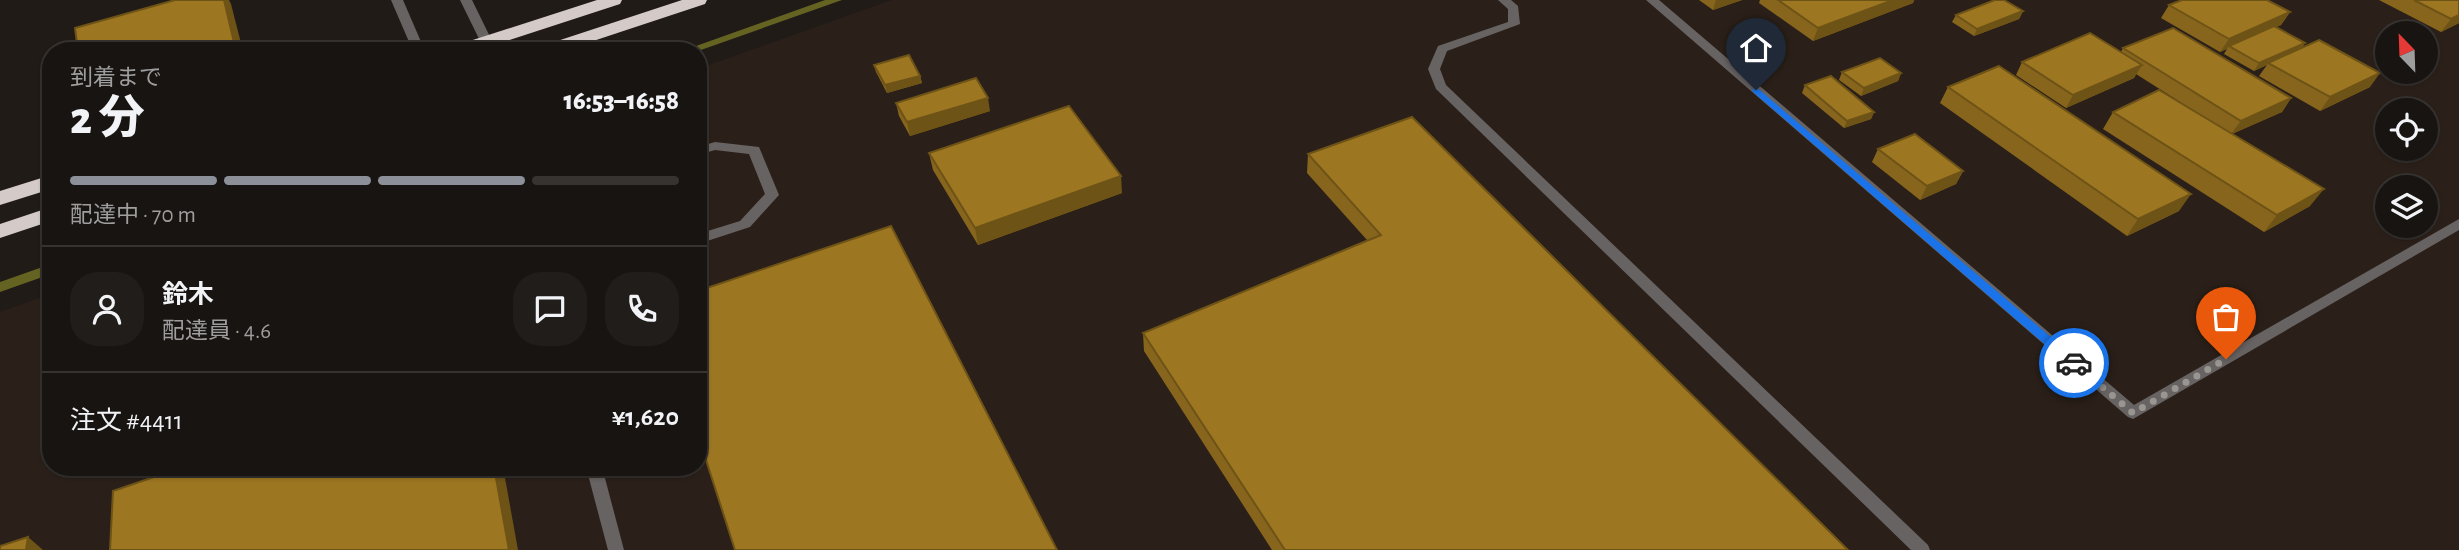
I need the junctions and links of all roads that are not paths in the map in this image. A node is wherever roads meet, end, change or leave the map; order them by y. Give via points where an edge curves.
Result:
1 (397, 0) edge
2 (466, 0) edge
3 (614, 0) edge
4 (699, 0) edge
5 (1504, 0) edge
6 (1652, 0) edge
7 (415, 42) edge
8 (487, 42) edge
9 (500, 42) edge
10 (572, 42) edge
11 (707, 148) edge
12 (42, 185) edge
13 (0, 198) edge
14 (42, 217) edge
15 (2459, 224) edge
16 (0, 231) edge
17 (707, 236) edge
18 (596, 476) edge
19 (616, 550) edge
20 (1922, 550) edge

1 - 7 street
2 - 8 street
3 - 9 highway
4 - 10 highway
5 - 20 street via 1514,8 1514,24 1442,49 1434,69 1440,86
6 - 15 street via 2133,413
11 - 17 street via 754,150 772,195 745,224
12 - 13 highway
14 - 16 highway
18 - 19 street

